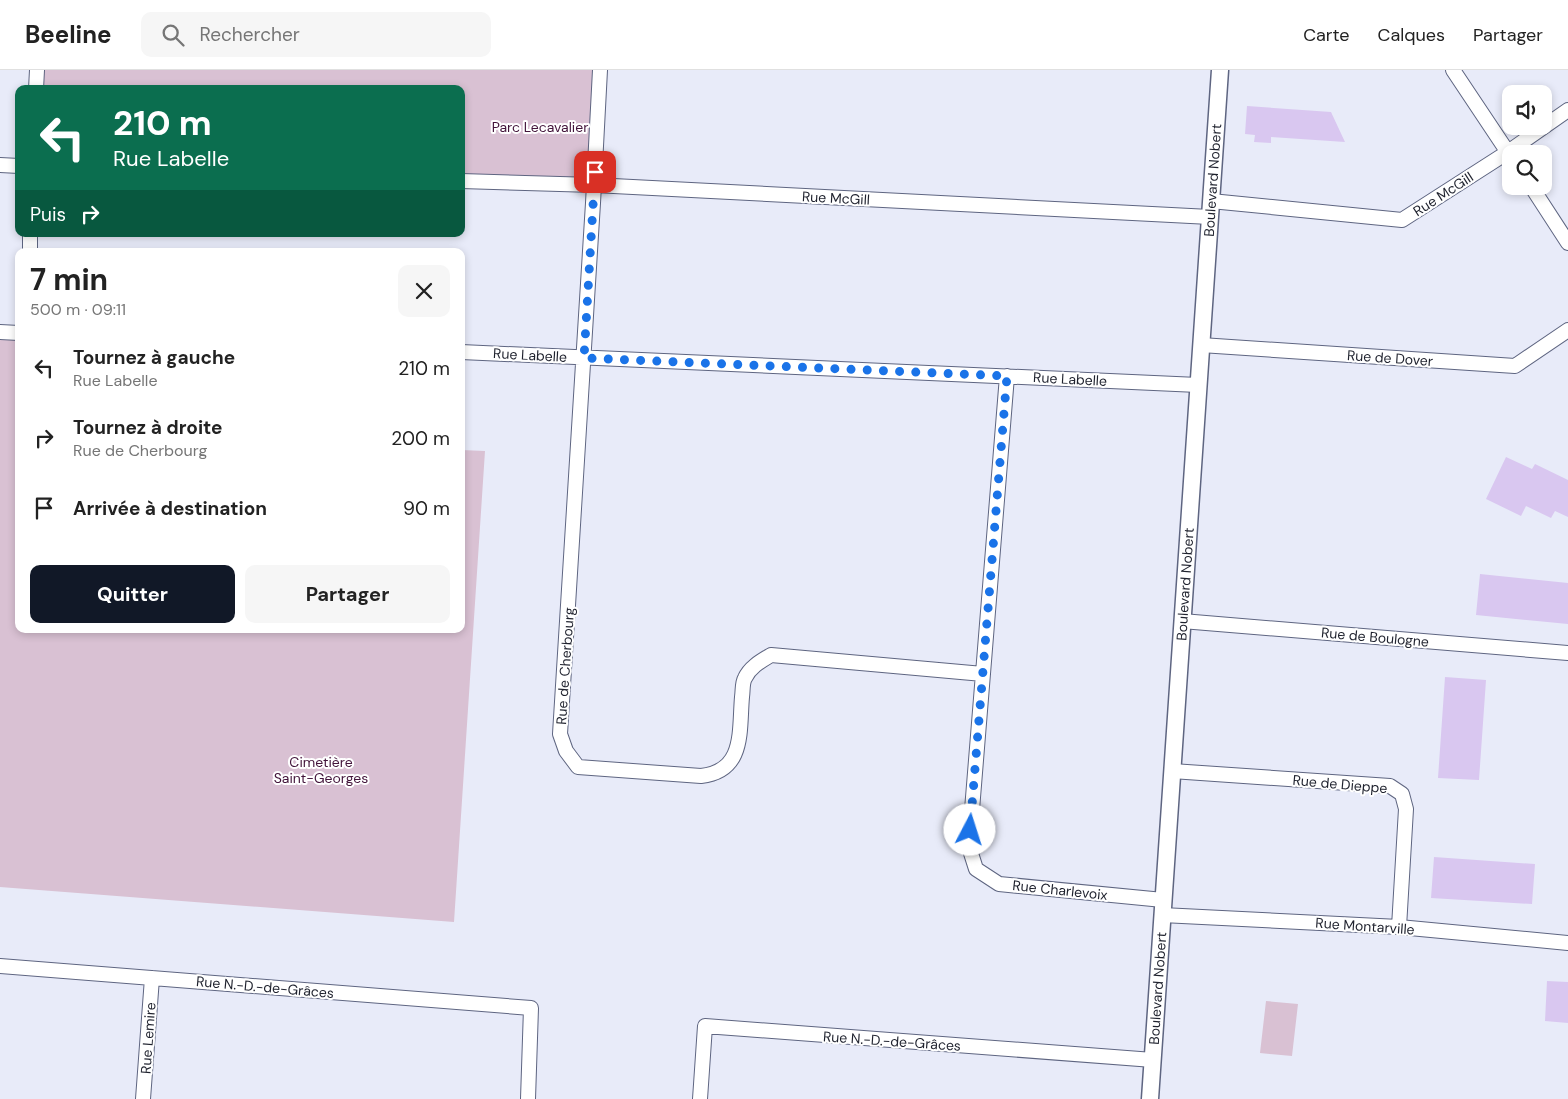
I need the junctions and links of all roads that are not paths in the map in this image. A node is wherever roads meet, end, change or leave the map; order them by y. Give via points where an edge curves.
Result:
1 (36, 70) edge
2 (600, 70) edge
3 (1220, 70) edge
4 (1453, 70) edge
5 (36, 85) edge
6 (1568, 110) edge
7 (1504, 145) edge
8 (1522, 145) edge
9 (1502, 159) edge
10 (0, 165) edge
11 (15, 166) edge
12 (465, 181) edge
13 (594, 185) junction
14 (1536, 195) edge
15 (1210, 209) junction
16 (1568, 243) edge
17 (1568, 330) edge
18 (0, 332) edge
19 (15, 333) edge
20 (1201, 345) junction
21 (465, 352) edge
22 (584, 358) junction
23 (1007, 376) junction
24 (1198, 385) junction
25 (1182, 621) junction
26 (1568, 653) edge
27 (983, 674) junction
28 (1172, 771) junction
29 (1163, 907) junction
30 (1399, 928) junction
31 (1568, 943) edge
32 (0, 966) edge
33 (152, 978) junction
34 (1153, 1060) junction
35 (144, 1099) edge
36 (528, 1099) edge
37 (700, 1099) edge
38 (1150, 1099) edge

1 - 5 street
2 - 13 street, Rue de Cherbourg
3 - 15 street, Boulevard Nobert
4 - 7 street
6 - 8 street, Rue McGill
9 - 15 street, Rue McGill via 1402,220
10 - 11 street
12 - 13 street, Rue McGill
13 - 15 street, Rue McGill
13 - 22 street, Rue de Cherbourg
14 - 16 street
15 - 20 street, Boulevard Nobert
17 - 20 street, Rue de Dover via 1515,366
18 - 19 street
20 - 24 street, Boulevard Nobert
21 - 22 street, Rue Labelle
22 - 23 street, Rue Labelle
22 - 27 street, Rue de Cherbourg via 560,734 566,752 578,767 701,776 712,775 725,768 737,750 744,679 755,665 771,655
23 - 24 street, Rue Labelle
23 - 27 street, Rue Charlevoix
24 - 25 street, Boulevard Nobert
25 - 26 street, Rue de Boulogne
25 - 28 street, Boulevard Nobert
27 - 29 street, Rue Charlevoix via 969,847 976,869 999,884
28 - 29 street, Boulevard Nobert
28 - 30 street, Rue de Dieppe via 1390,786 1402,794 1406,809
29 - 30 street, Rue Montarville
29 - 34 street, Boulevard Nobert
30 - 31 street, Rue Montarville
32 - 33 street, Rue N.-D.-de-Grâces
33 - 35 street, Rue Lemire
33 - 36 street, Rue N.-D.-de-Grâces via 530,1008
34 - 37 street, Rue N.-D.-de-Grâces via 704,1026
34 - 38 street, Boulevard Nobert

